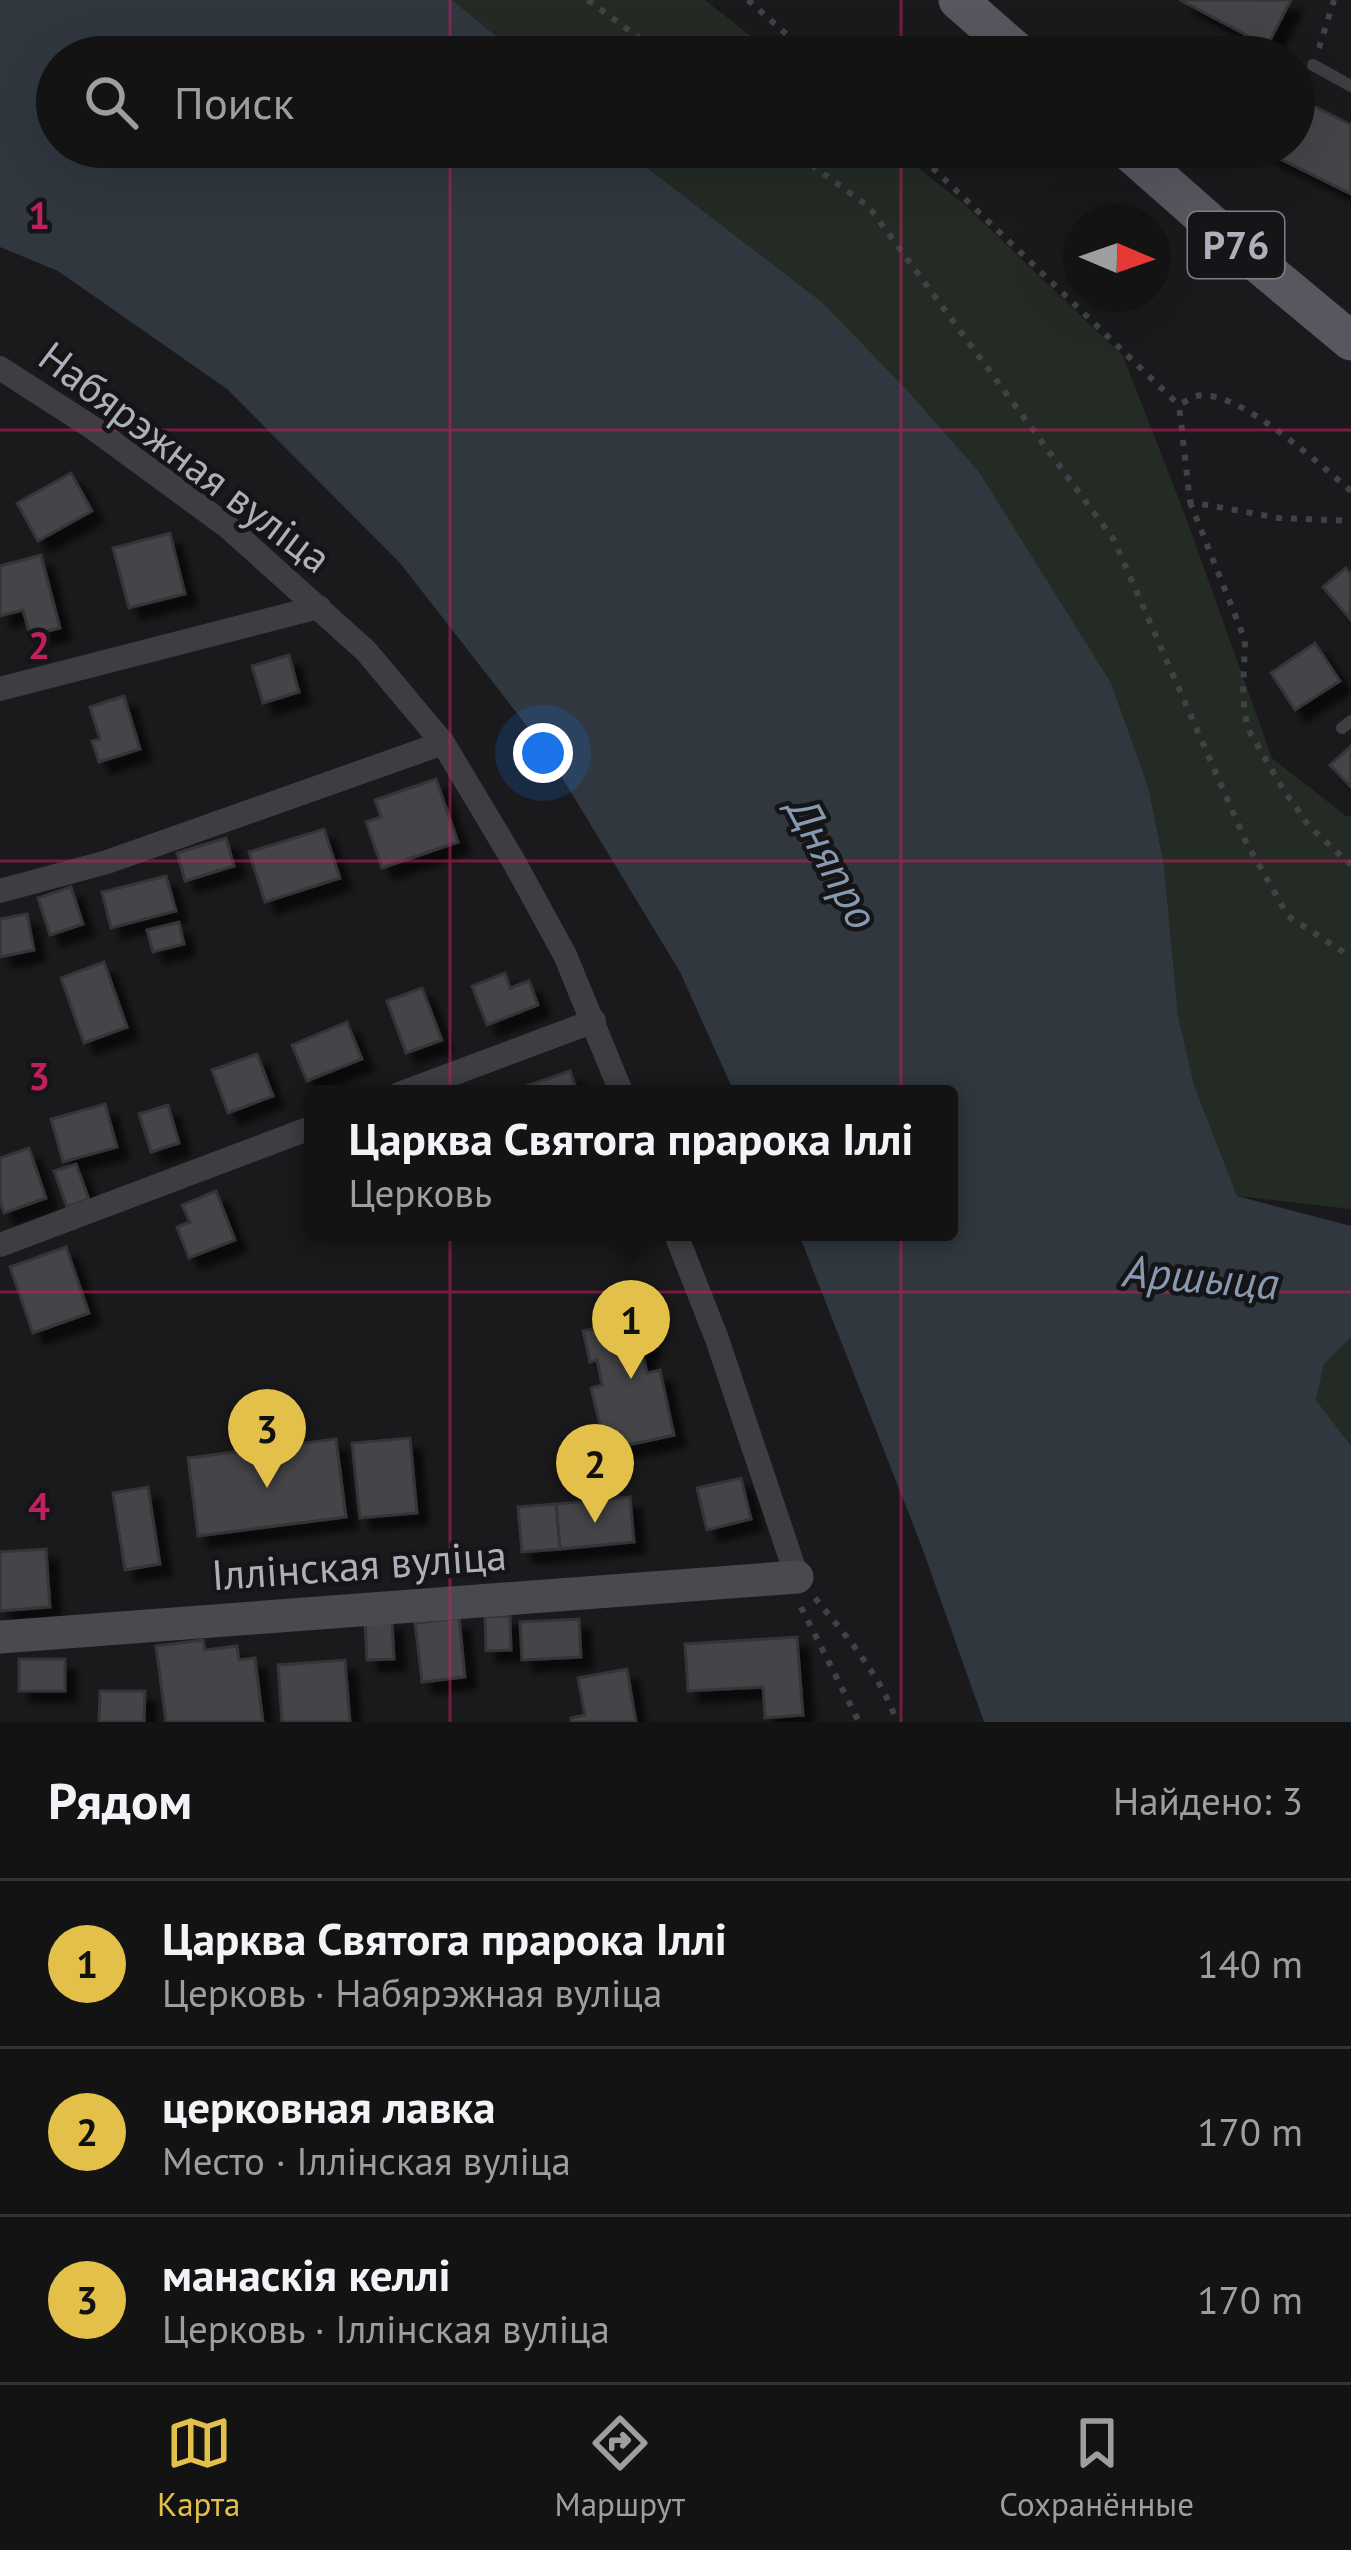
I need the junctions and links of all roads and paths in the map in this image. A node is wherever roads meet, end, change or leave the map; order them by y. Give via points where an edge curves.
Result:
1 (588, 0) edge
2 (748, 0) edge
3 (958, 0) edge
4 (1334, 0) edge
5 (637, 36) edge
6 (788, 36) edge
7 (999, 36) edge
8 (1315, 59) edge
9 (1315, 66) edge
10 (1351, 86) edge
11 (816, 168) edge
12 (933, 168) edge
13 (1148, 168) edge
14 (1351, 341) edge
15 (0, 368) edge
16 (1179, 405) junction
17 (1351, 491) edge
18 (1190, 502) junction
19 (1351, 521) edge
20 (319, 607) junction
21 (0, 689) edge
22 (443, 743) junction
23 (1351, 865) edge
24 (0, 891) edge
25 (1351, 954) edge
26 (594, 1021) junction
27 (423, 1085) edge
28 (619, 1085) edge
29 (304, 1130) edge
30 (678, 1241) edge
31 (0, 1245) edge
32 (792, 1577) junction
33 (0, 1637) edge
34 (859, 1722) edge
35 (898, 1722) edge

1 - 5 path
2 - 6 path
3 - 7 main road
4 - 8 path
9 - 10 lane
11 - 25 path via 869,207 1114,540 1246,842 1288,916
12 - 16 path
13 - 14 main road, Р76
15 - 20 street, Набярэжная вуліца via 228,527
16 - 17 path via 1194,396 1234,402
16 - 18 path
18 - 19 path
18 - 23 path via 1245,640 1247,727 1309,826
20 - 21 street
20 - 22 street, Набярэжная вуліца
22 - 24 street via 106,862
22 - 26 street, Набярэжная вуліца via 565,955
26 - 27 street
26 - 28 street, Набярэжная вуліца
29 - 31 street
30 - 32 street
32 - 33 street, Іллінская вуліца
32 - 34 path
32 - 35 path via 855,1646

